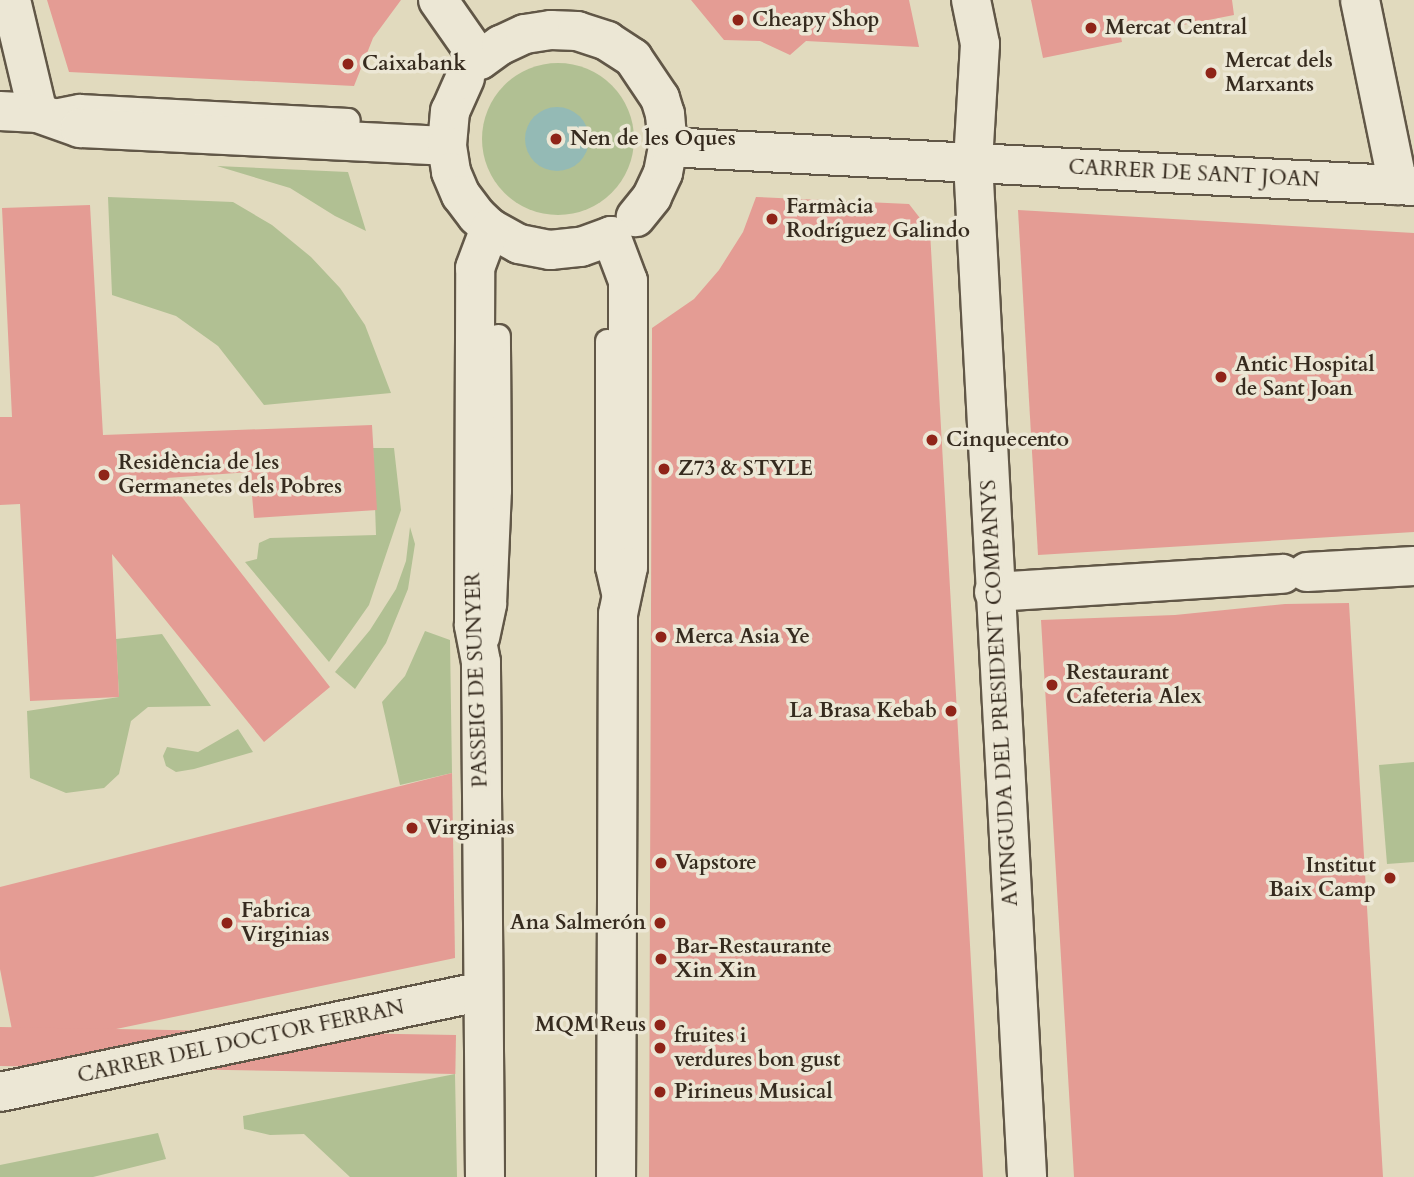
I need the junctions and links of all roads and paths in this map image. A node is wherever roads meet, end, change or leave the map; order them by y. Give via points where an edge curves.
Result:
1 (438, 0) edge
2 (971, 0) edge
3 (1360, 0) edge
4 (576, 15) edge
5 (10, 17) edge
6 (472, 69) junction
7 (0, 111) edge
8 (38, 113) junction
9 (348, 120) dead end
10 (447, 146) junction
11 (668, 147) junction
12 (973, 162) junction
13 (1406, 186) edge
14 (624, 227) junction
15 (490, 228) junction
16 (498, 336) dead end
17 (607, 341) dead end
18 (1414, 566) edge
19 (994, 592) junction
20 (618, 614) junction
21 (481, 662) junction
22 (483, 991) junction
23 (0, 1092) edge
24 (485, 1177) edge
25 (616, 1177) edge
26 (1027, 1177) edge

1 - 6 street
2 - 12 street, AVINGUDA DEL PRESIDENT COMPANYS via 980,44
3 - 13 street
4 - 6 street via 551,30 525,34 501,45
4 - 11 street via 633,58 653,84 665,114
5 - 8 street
6 - 10 street via 450,111
7 - 8 street
8 - 9 lane via 79,106
8 - 10 street via 80,128
10 - 15 street via 461,195
11 - 12 street, CARRER DE SANT JOAN
11 - 14 street via 652,197
12 - 13 street, CARRER DE SANT JOAN
12 - 19 street, AVINGUDA DEL PRESIDENT COMPANYS
14 - 15 street via 582,247 550,250 519,244
14 - 20 street via 628,567
15 - 21 street, PASSEIG DE SUNYER via 475,268 474,625
16 - 21 lane via 494,604
17 - 20 lane via 607,567
18 - 19 street
19 - 26 street, AVINGUDA DEL PRESIDENT COMPANYS
20 - 25 street
21 - 22 street, PASSEIG DE SUNYER
22 - 23 street, CARRER DEL DOCTOR FERRAN
22 - 24 street, PASSEIG DE SUNYER

